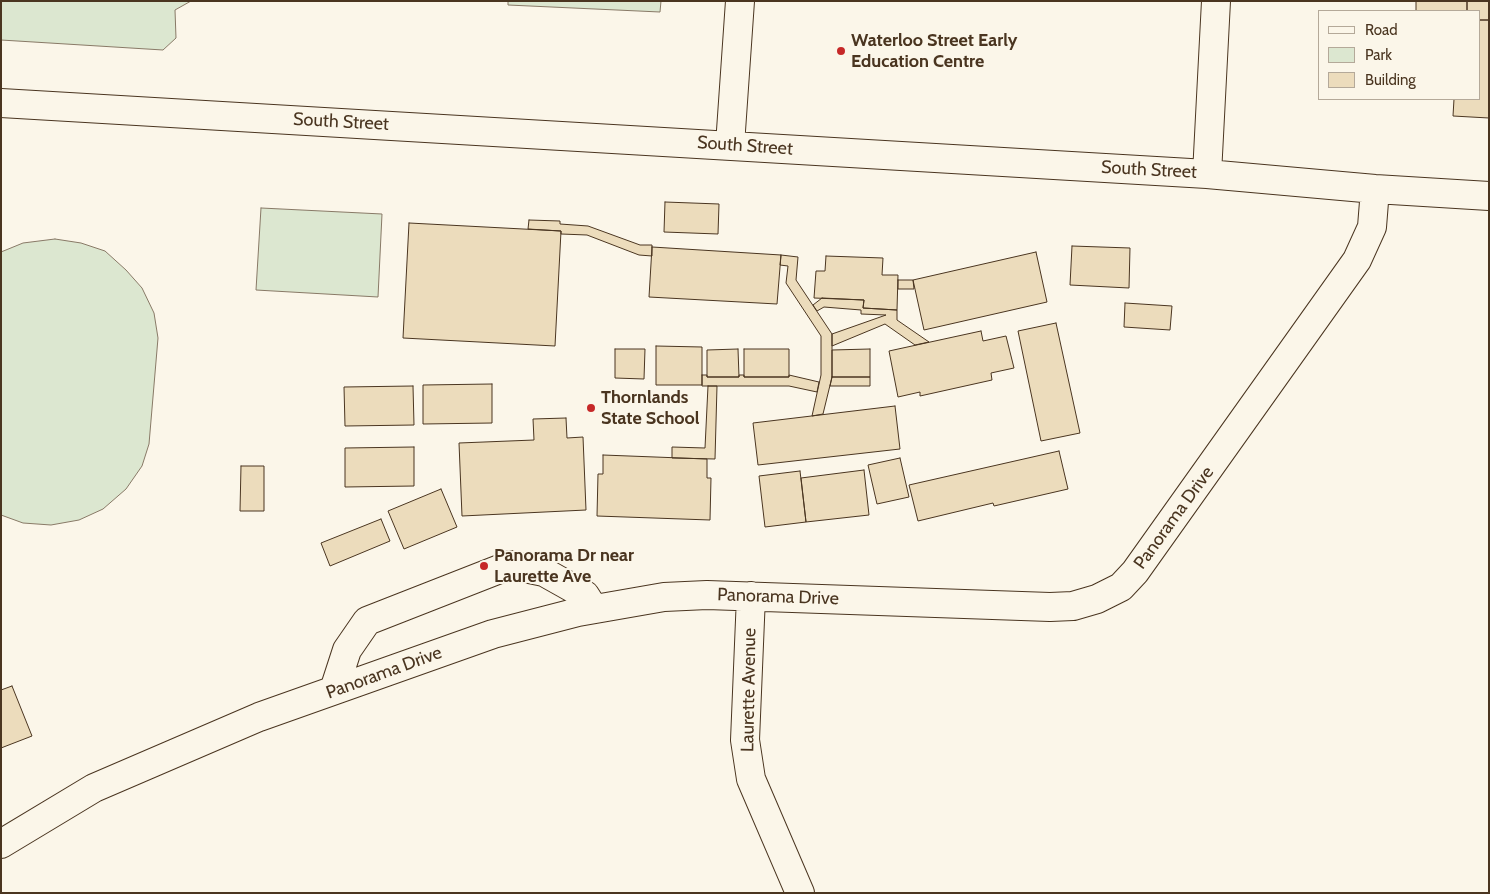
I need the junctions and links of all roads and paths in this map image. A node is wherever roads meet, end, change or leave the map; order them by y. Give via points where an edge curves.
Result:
1 (740, 1) edge
2 (1216, 1) edge
3 (1, 102) edge
4 (730, 145) junction
5 (1207, 174) junction
6 (1375, 189) junction
7 (1489, 196) edge
8 (751, 596) junction
9 (594, 609) junction
10 (334, 690) junction
11 (1, 844) edge
12 (800, 893) edge

1 - 4 street
2 - 5 street
3 - 4 street, South Street
4 - 5 street, South Street
5 - 6 street, South Street
6 - 7 street, South Street
6 - 8 street, Panorama Drive via 1372,227 1358,260 1135,572 1121,587 1073,606 1050,607
8 - 9 street, Panorama Drive via 664,597
8 - 12 street, Laurette Avenue via 744,740 751,779
9 - 10 street, Panorama Drive via 493,634
9 - 10 street via 585,595 544,572 510,565 368,621 347,650
10 - 11 street, Panorama Drive via 259,717 94,788

